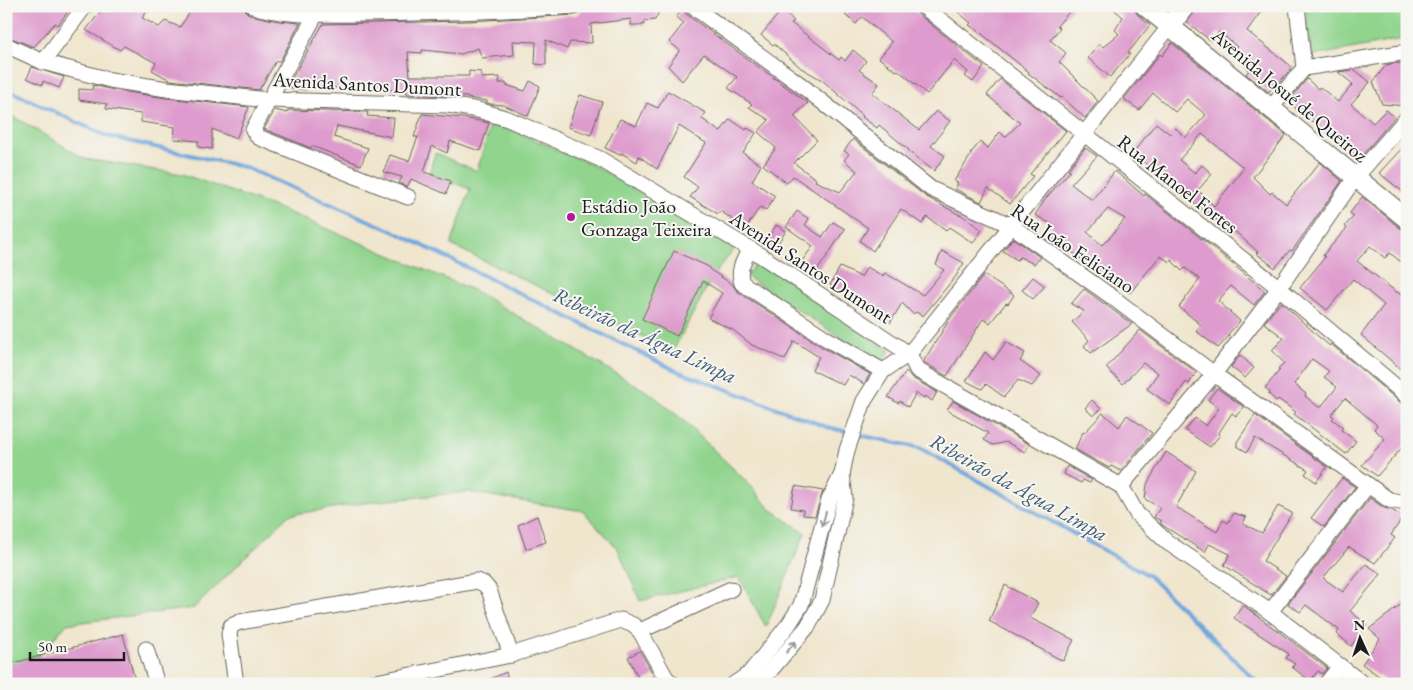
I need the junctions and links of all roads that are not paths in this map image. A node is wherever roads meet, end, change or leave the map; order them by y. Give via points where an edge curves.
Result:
1 (85, 6) edge
2 (253, 6) edge
3 (574, 6) edge
4 (692, 6) edge
5 (923, 6) edge
6 (1145, 6) edge
7 (1186, 6) edge
8 (1297, 6) edge
9 (319, 10) edge
10 (435, 10) edge
11 (1170, 26) junction
12 (6, 45) edge
13 (1407, 52) edge
14 (43, 62) junction
15 (1304, 68) junction
16 (268, 100) junction
17 (1271, 108) junction
18 (1407, 118) edge
19 (1085, 136) junction
20 (1355, 178) junction
21 (408, 197) dead end
22 (1407, 219) edge
23 (1012, 226) junction
24 (750, 249) junction
25 (1279, 288) junction
26 (909, 354) junction
27 (883, 371) junction
28 (1214, 374) junction
29 (1407, 396) edge
30 (842, 474) junction
31 (1368, 484) junction
32 (1121, 486) junction
33 (1407, 501) edge
34 (731, 589) dead end
35 (1270, 612) junction
36 (640, 631) junction
37 (146, 649) dead end
38 (510, 655) junction
39 (1340, 666) junction
40 (371, 683) edge
41 (158, 684) edge
42 (236, 684) edge
43 (673, 684) edge
44 (734, 684) edge
45 (759, 684) edge
46 (1326, 684) edge
47 (1363, 684) edge

1 - 14 street
2 - 9 street via 278,12
3 - 10 street
4 - 23 street, Rua João Feliciano via 801,85 931,189
5 - 19 street, Rua Manoel Fortes
6 - 11 main road, Avenida Josué de Queiroz
7 - 11 main road
8 - 15 street
9 - 10 street
9 - 16 street
11 - 17 main road, Avenida Josué de Queiroz
11 - 19 street
12 - 14 street, Avenida Santos Dumont
13 - 15 street
14 - 16 street, Avenida Santos Dumont via 110,80
15 - 17 street
16 - 21 street via 253,130 258,136
16 - 24 street, Avenida Santos Dumont via 448,105 508,119 600,160
17 - 20 main road, Avenida Josué de Queiroz
18 - 20 street
19 - 23 street
19 - 25 street, Rua Manoel Fortes
20 - 22 main road, Avenida Josué de Queiroz
20 - 25 street
23 - 26 street
23 - 28 street, Rua João Feliciano via 1112,296
24 - 26 street, Avenida Santos Dumont
24 - 27 street via 739,276 742,283 827,339
25 - 28 street
25 - 29 street, Rua Manoel Fortes
26 - 27 street
26 - 32 street, Avenida Santos Dumont via 917,370
27 - 30 street via 864,401
28 - 31 street, Rua João Feliciano
28 - 32 street
30 -> 44 street via 830,500 801,606 750,674
45 -> 30 street via 808,626 822,600 845,498
31 - 33 street, Rua João Feliciano via 1389,500
31 - 35 street
32 - 35 street via 1137,514 1167,542
34 - 36 street
35 - 39 street
36 - 38 street via 621,620
36 - 43 street via 666,678
37 - 41 street
38 - 40 street
38 - 42 street via 489,590 477,581 240,622 231,626 229,634
39 - 46 street
39 - 47 street

